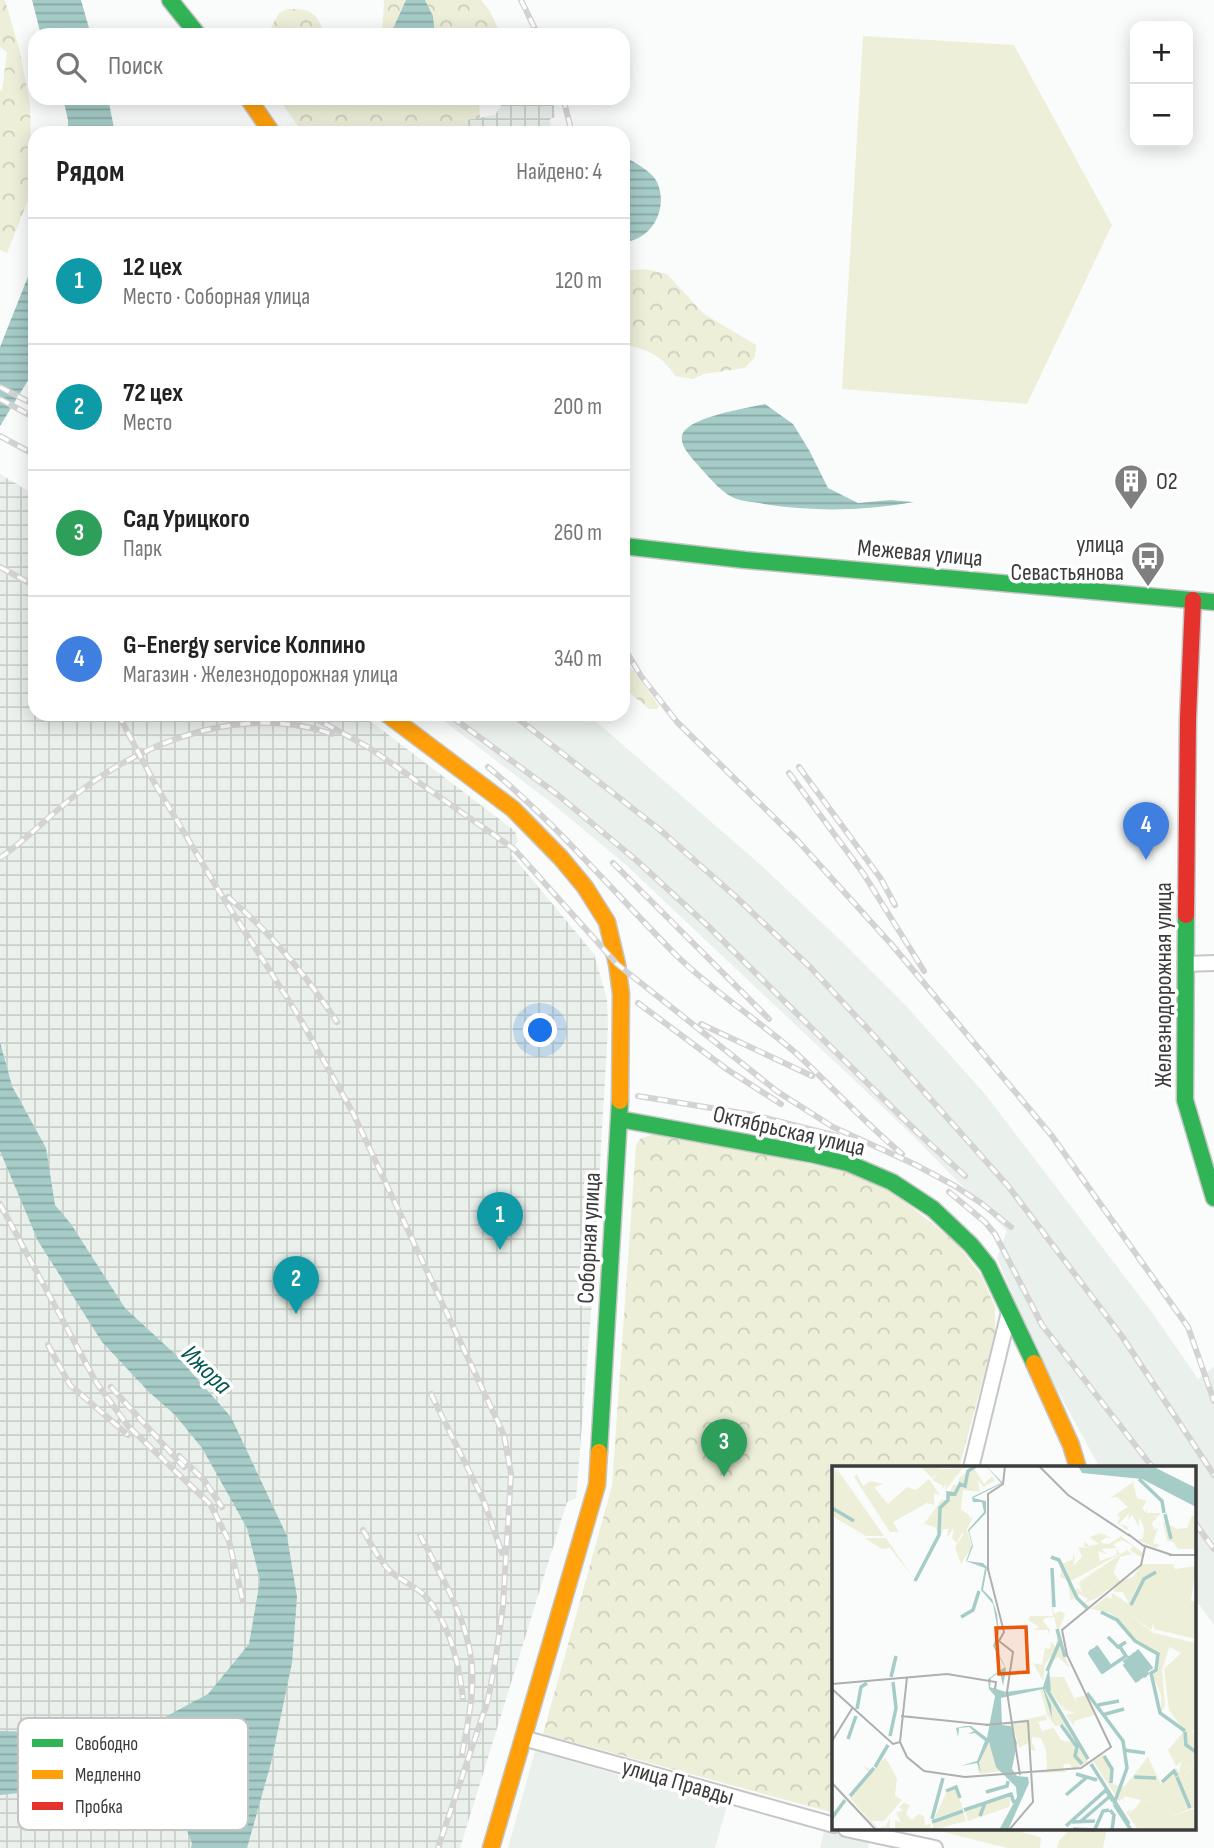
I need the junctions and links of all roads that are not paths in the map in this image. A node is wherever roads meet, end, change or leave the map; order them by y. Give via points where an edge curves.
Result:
1 (170, 0) edge
2 (192, 28) edge
3 (253, 105) edge
4 (267, 126) edge
5 (630, 547) edge
6 (1193, 600) junction
7 (1214, 602) edge
8 (396, 721) edge
9 (1214, 963) edge
10 (1185, 964) junction
11 (619, 1119) junction
12 (1214, 1198) edge
13 (1009, 1312) junction
14 (971, 1466) edge
15 (1077, 1466) edge
16 (523, 1738) junction
17 (832, 1824) edge
18 (850, 1830) edge
19 (880, 1837) edge
20 (491, 1848) edge
21 (935, 1848) edge

1 - 2 street
3 - 4 street
5 - 6 street, Межевая улица
6 - 7 street, Межевая улица
6 - 10 street, Железнодорожная улица
8 - 11 street, Соборная улица via 513,808 597,903 607,922 621,994
9 - 10 street
10 - 12 street, Железнодорожная улица via 1185,1100
11 - 13 street, Октябрьская улица via 816,1155 892,1182 933,1209 971,1245 988,1266
11 - 16 street, Соборная улица via 597,1485
13 - 14 street
13 - 15 street, Октябрьская улица
16 - 17 street, улица Правды
16 - 20 street, Соборная улица
18 - 19 street
19 - 21 street

